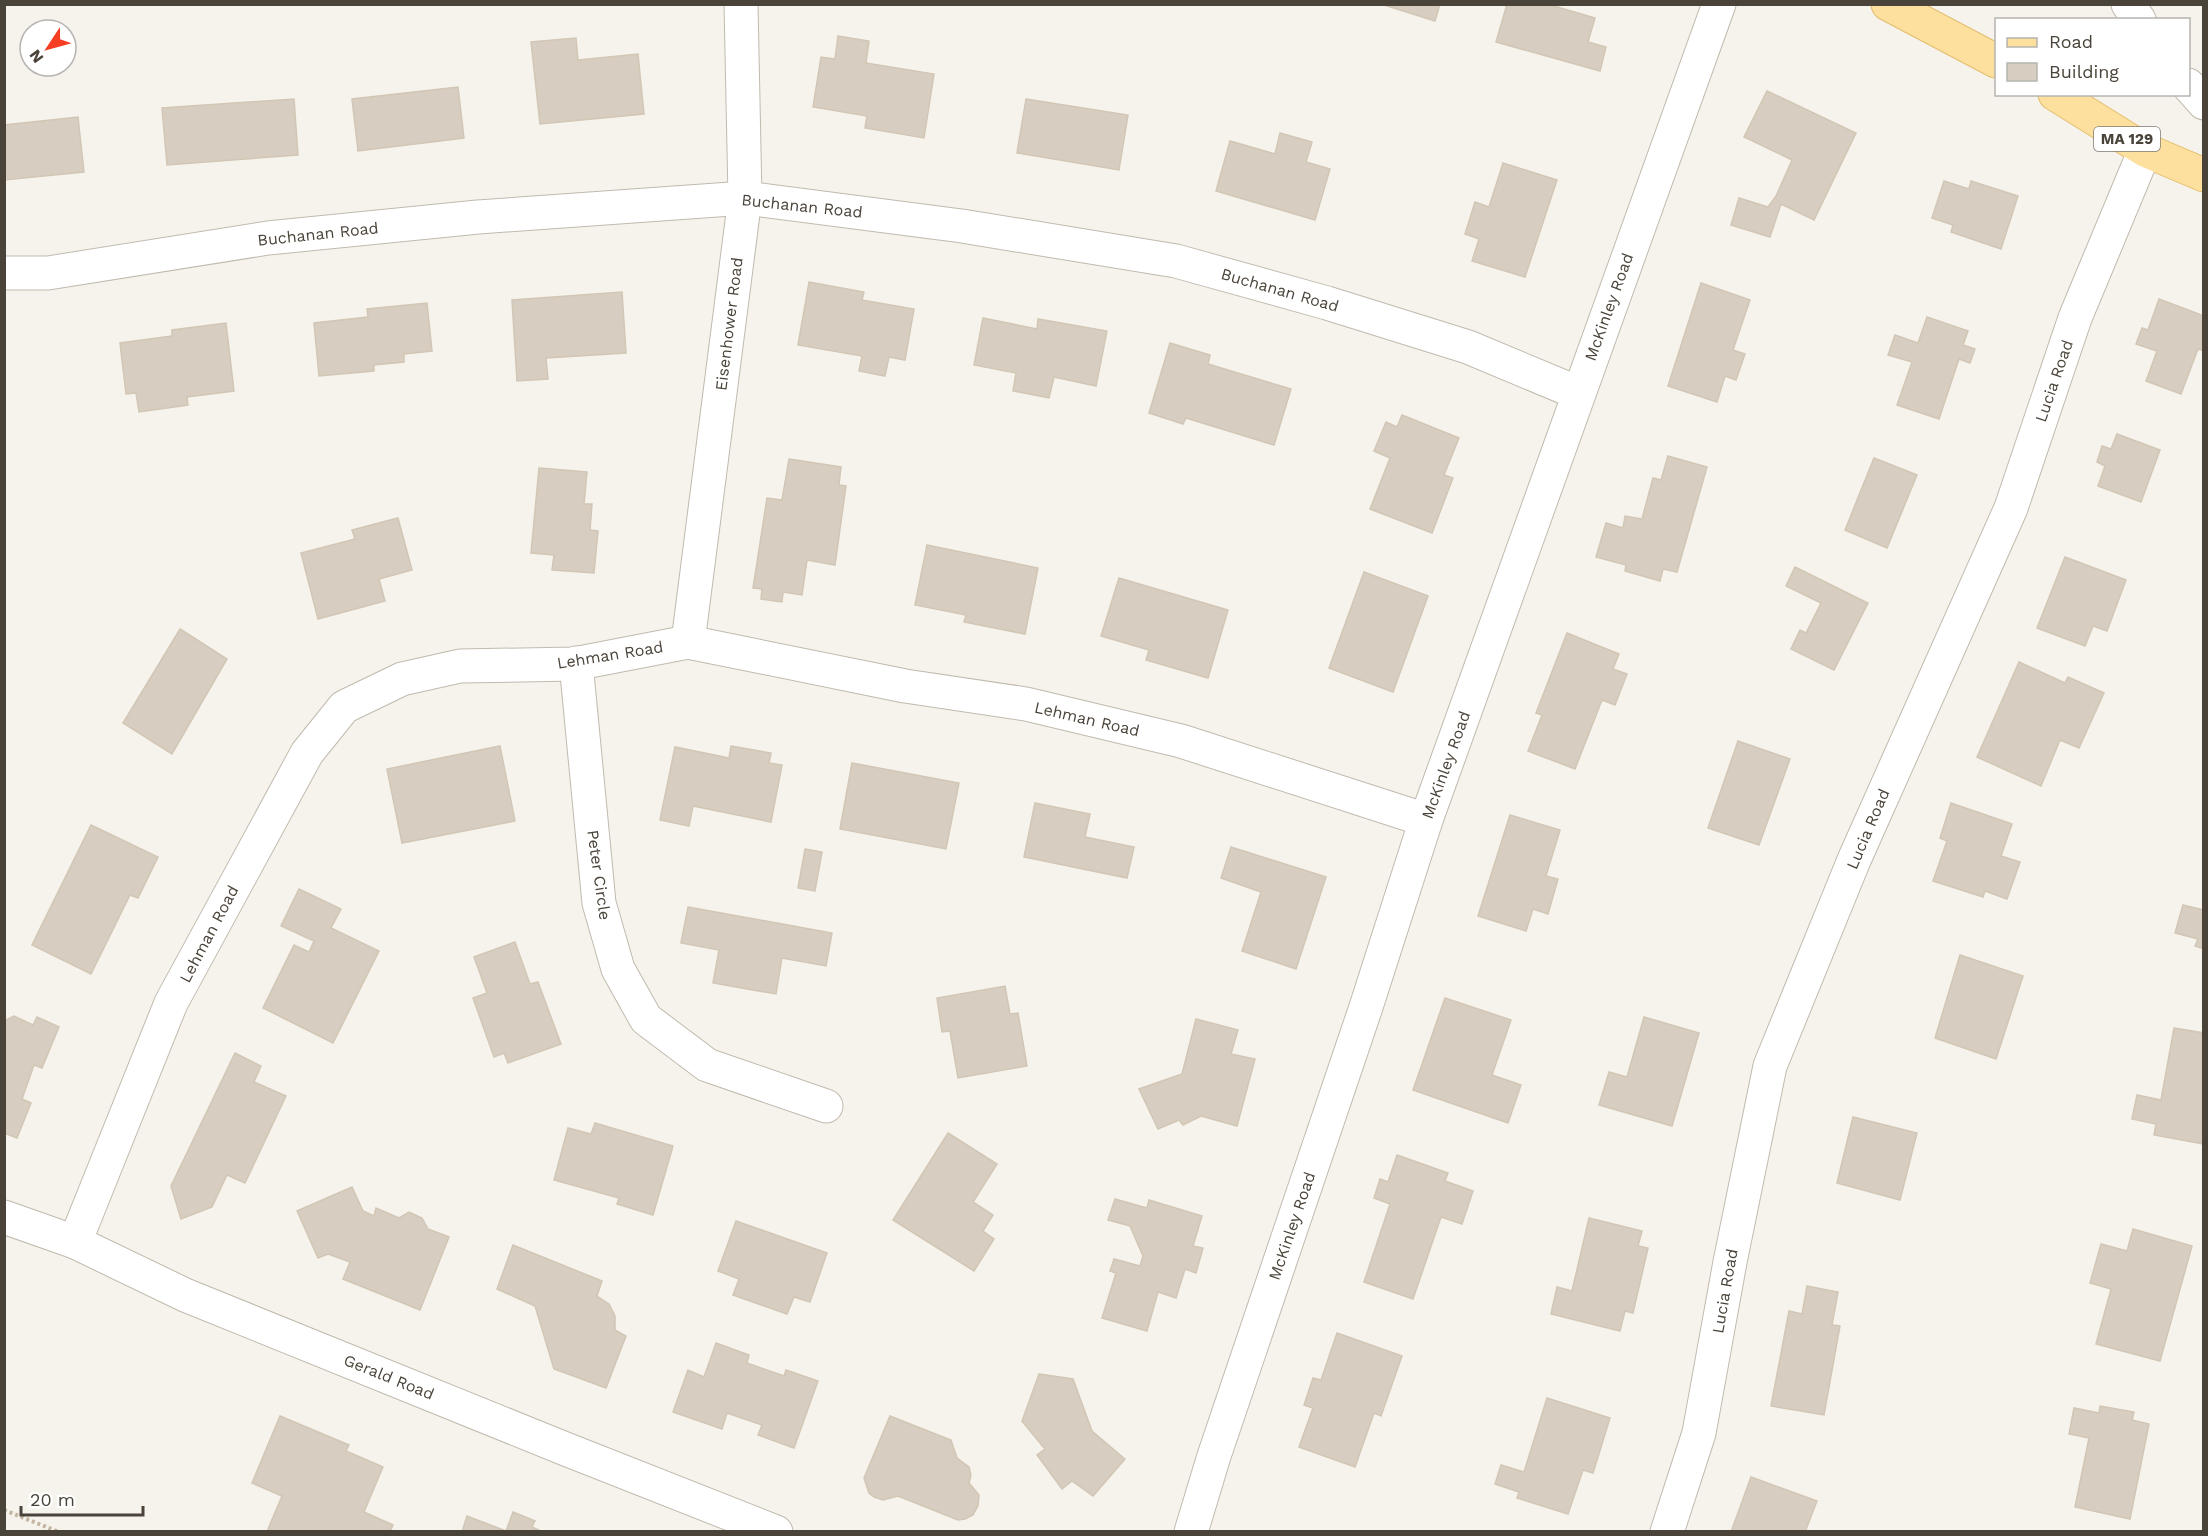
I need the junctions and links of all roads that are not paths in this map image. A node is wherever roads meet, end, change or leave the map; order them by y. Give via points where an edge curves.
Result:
1 (741, 4) edge
2 (1719, 4) edge
3 (1888, 4) edge
4 (2128, 4) edge
5 (2138, 18) edge
6 (1995, 60) edge
7 (2190, 86) edge
8 (2058, 96) edge
9 (2204, 103) edge
10 (2145, 150) junction
11 (2204, 175) edge
12 (745, 198) junction
13 (4, 273) edge
14 (1578, 393) junction
15 (688, 642) junction
16 (576, 663) junction
17 (1426, 820) junction
18 (826, 1106) dead end
19 (4, 1217) edge
20 (75, 1242) junction
21 (776, 1532) edge
22 (1191, 1532) edge
23 (1667, 1532) edge

1 - 12 street, Eisenhower Road
2 - 14 street, McKinley Road
3 - 6 main road
4 - 5 street
7 - 9 street
8 - 10 main road, MA 129
10 - 11 main road, MA 129
10 - 23 street, Lucia Road via 2074,318 2011,508 1854,860 1770,1066 1699,1433
12 - 13 street, Buchanan Road via 478,217 280,237 48,273
12 - 14 street, Buchanan Road via 962,226 1176,261 1468,347
12 - 15 street, Eisenhower Road
14 - 17 street, McKinley Road
15 - 16 street, Lehman Road
15 - 17 street, Lehman Road via 904,686 1026,704 1159,736
16 - 18 street, Peter Circle via 599,903 618,969 646,1019 707,1065
16 - 20 street, Lehman Road via 460,666 402,679 344,707 307,753 171,1003
17 - 22 street, McKinley Road
19 - 20 street, Gerald Road
20 - 21 street, Gerald Road via 185,1294

